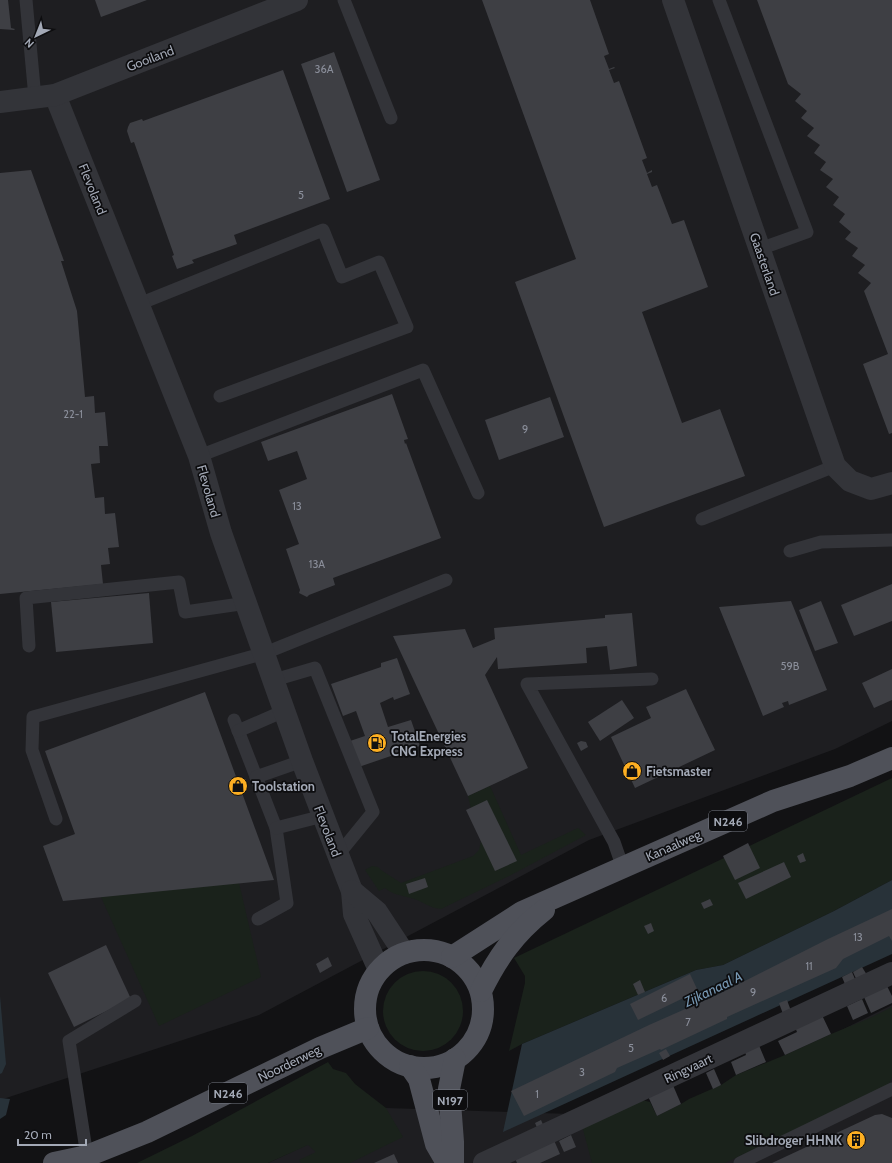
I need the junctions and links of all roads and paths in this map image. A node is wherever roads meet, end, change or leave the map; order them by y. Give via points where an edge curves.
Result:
1 (26, 0) edge
2 (297, 0) edge
3 (344, 0) edge
4 (673, 0) edge
5 (719, 0) edge
6 (45, 96) junction
7 (0, 102) edge
8 (391, 118) dead end
9 (760, 249) junction
10 (139, 304) junction
11 (220, 396) dead end
12 (199, 456) junction
13 (835, 466) junction
14 (892, 482) edge
15 (478, 492) dead end
16 (702, 518) dead end
17 (892, 540) edge
18 (790, 551) dead end
19 (446, 580) dead end
20 (246, 603) junction
21 (29, 646) dead end
22 (265, 653) junction
23 (652, 679) dead end
24 (274, 680) junction
25 (284, 711) junction
26 (892, 758) edge
27 (302, 761) junction
28 (256, 777) junction
29 (323, 816) junction
30 (56, 819) dead end
31 (276, 828) junction
32 (338, 855) junction
33 (623, 868) junction
34 (352, 891) junction
35 (567, 892) junction
36 (258, 919) dead end
37 (404, 953) junction
38 (452, 957) junction
39 (379, 970) junction
40 (892, 973) edge
41 (481, 991) junction
42 (135, 1001) dead end
43 (368, 1028) junction
44 (455, 1059) junction
45 (410, 1066) junction
46 (892, 1089) edge
47 (87, 1156) junction
48 (54, 1163) edge
49 (447, 1163) edge
50 (453, 1163) edge
51 (484, 1163) edge
52 (740, 1163) edge

1 - 6 lane
2 - 6 street, Gooiland
3 - 8 lane
4 - 9 street, Gaasterland
5 - 9 lane via 807,232
6 - 7 street, Gooiland
6 - 10 street, Flevoland
9 - 13 street, Gaasterland
10 - 11 lane via 322,230 342,277 379,262 406,327
10 - 12 street, Flevoland
12 - 15 lane via 423,370
12 - 20 street, Flevoland via 221,533
13 - 14 street, Gaasterland via 850,480 871,489
13 - 16 lane
17 - 18 lane via 821,542
19 - 22 lane
20 - 21 lane via 185,612 180,582 26,598
20 - 22 street, Flevoland
22 - 24 street, Flevoland
22 - 30 lane via 33,717 32,750
23 - 33 lane via 527,684 614,842
24 - 25 street, Flevoland
24 - 32 lane via 315,668 373,812
25 - 27 street, Flevoland
25 - 28 lane via 236,725
26 - 33 main road, Kanaalweg / N246 via 850,776 773,801
27 - 28 lane
27 - 29 street, Flevoland
28 - 31 lane
29 - 31 lane
29 - 32 street, Flevoland
31 - 36 lane via 287,903
32 - 34 street, Flevoland
33 - 35 main road, Kanaalweg / N246
34 - 37 street, Flevoland via 377,912
34 - 39 street, Flevoland via 354,914
35 - 38 main road, Kanaalweg / N246 via 522,912
35 - 41 main road, Kanaalweg / N246 via 530,921 510,942 492,968
37 - 38 main road via 429,950
37 - 39 main road via 390,960
38 - 41 main road via 465,966
39 - 43 main road via 366,998
40 - 51 street, Ringvaart
41 - 44 main road via 483,1007 479,1030 467,1049
42 - 47 lane via 69,1041
43 - 45 main road via 378,1045 392,1058
43 - 47 main road, Noorderweg / N246 via 320,1048 147,1132
44 - 45 main road via 425,1068
44 - 50 main road, N197 via 449,1089
45 - 49 main road, N197 via 419,1079 436,1144
46 - 52 lane
47 - 48 main road, Noorderweg / N246

